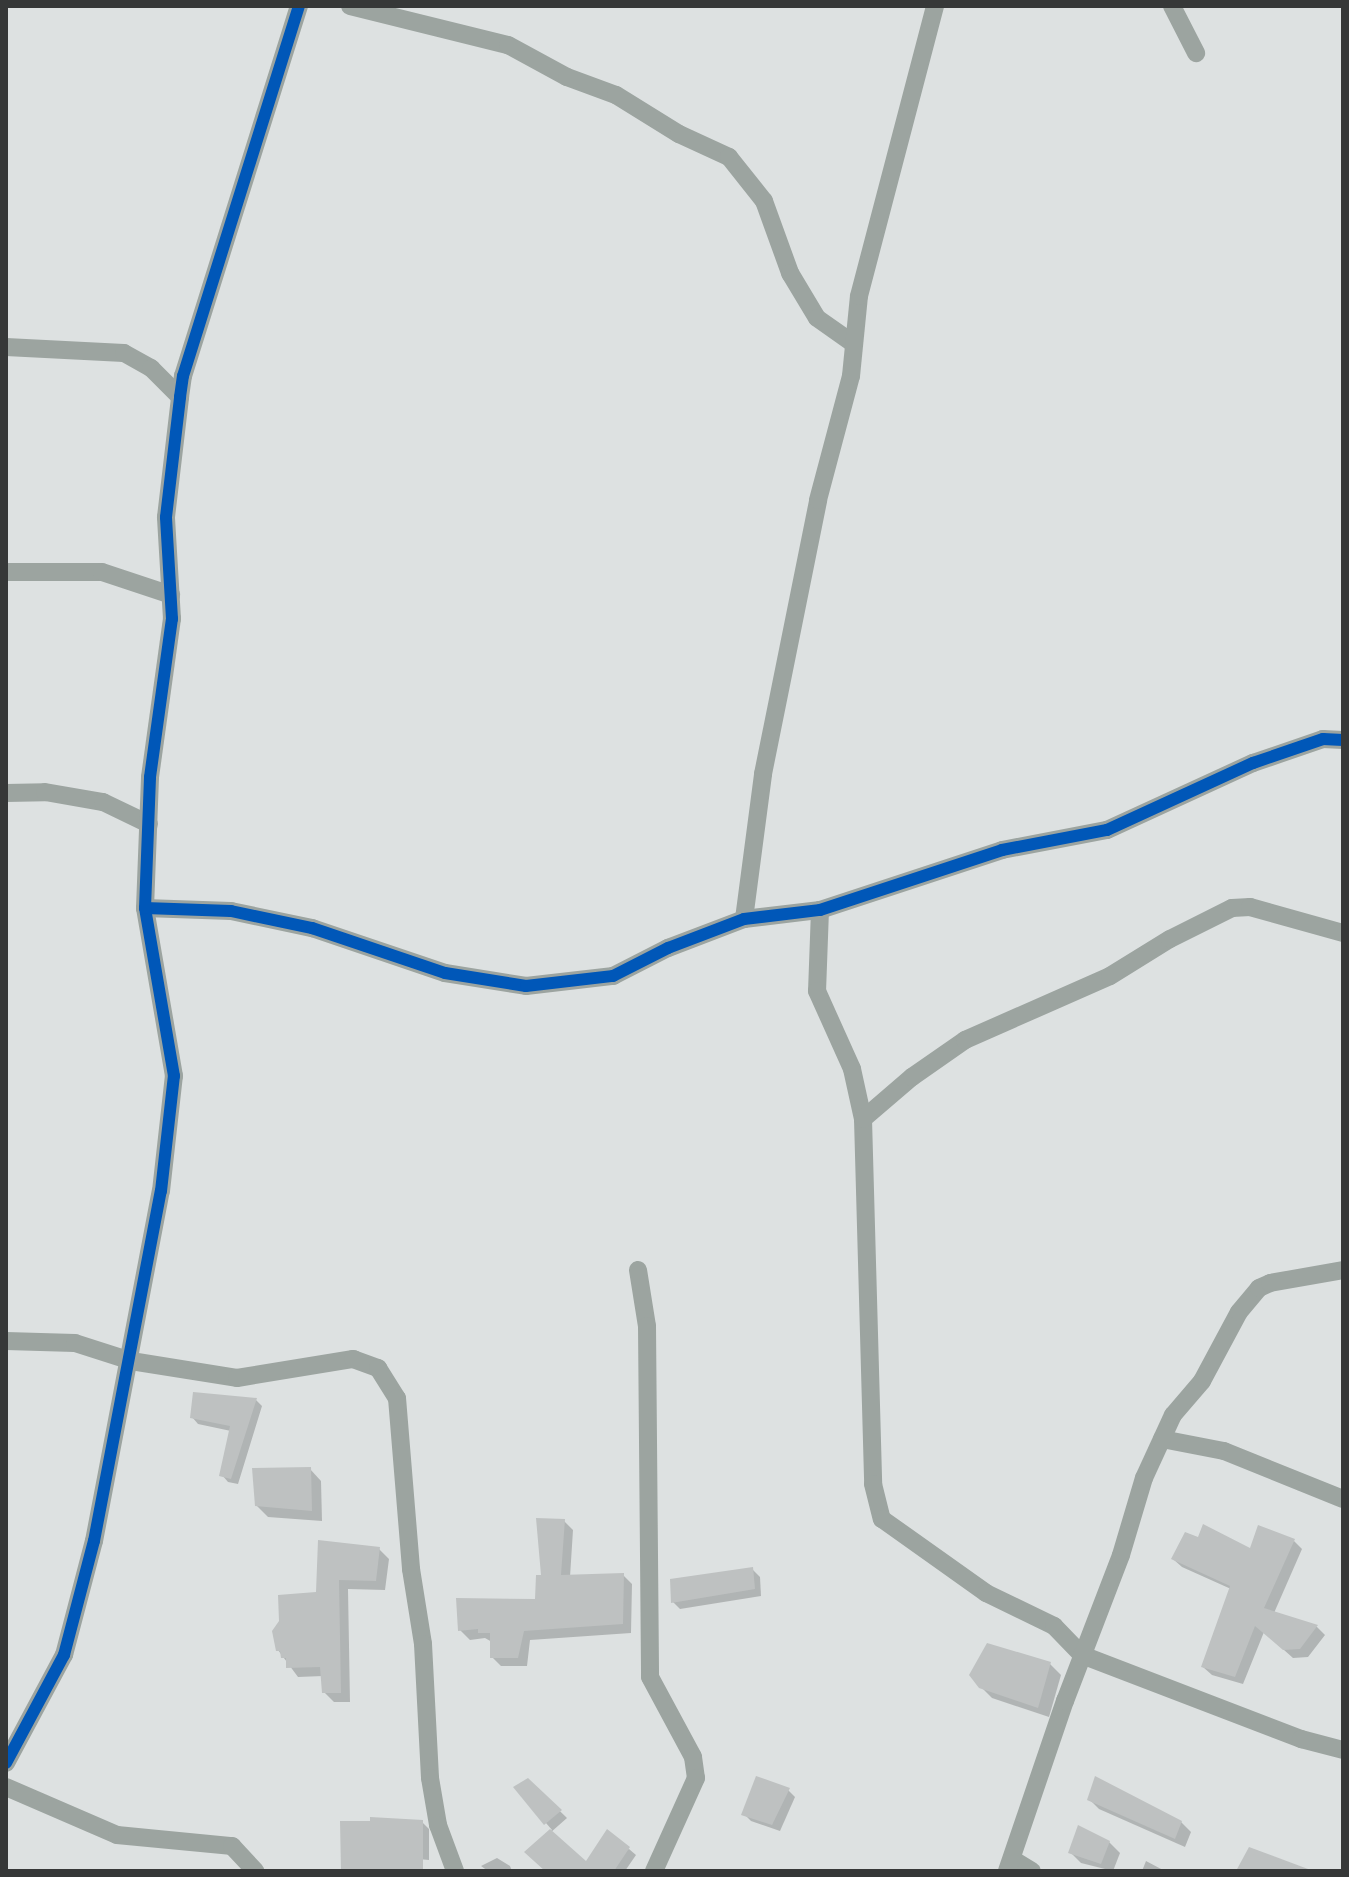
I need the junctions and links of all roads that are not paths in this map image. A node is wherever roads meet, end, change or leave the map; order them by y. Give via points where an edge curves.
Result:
1 (299, 6) edge
2 (350, 6) edge
3 (935, 6) edge
4 (1172, 6) edge
5 (1196, 53) dead end
6 (854, 344) junction
7 (6, 347) edge
8 (180, 397) junction
9 (6, 572) edge
10 (171, 595) junction
11 (1343, 740) edge
12 (6, 793) edge
13 (149, 824) junction
14 (145, 908) junction
15 (820, 910) junction
16 (744, 919) junction
17 (1343, 933) edge
18 (863, 1119) junction
19 (638, 1270) dead end
20 (1343, 1270) edge
21 (6, 1341) edge
22 (131, 1361) junction
23 (1162, 1439) junction
24 (1343, 1499) edge
25 (1082, 1655) junction
26 (1343, 1750) edge
27 (6, 1763) edge
28 (6, 1787) edge
29 (1010, 1865) edge
30 (255, 1871) edge
31 (455, 1871) edge
32 (654, 1871) edge
33 (1032, 1871) edge

1 - 8 street
2 - 6 street via 508,45 567,77 616,95 729,157 764,201 790,273 817,318
3 - 6 street via 859,296
4 - 5 street
6 - 16 street via 763,774
7 - 8 street via 124,353 151,368
8 - 10 street via 166,517
9 - 10 street via 102,572
10 - 13 street
11 - 15 street via 1323,739 1253,763 1107,830 1002,850
12 - 13 street via 45,792 103,802
13 - 14 street
14 - 16 street via 231,911 312,928 445,973 526,986 613,976
14 - 22 street via 174,1076 161,1191
15 - 16 street
15 - 18 street via 817,991 852,1069
17 - 18 street via 1250,907 1232,908 1110,976 965,1040
18 - 25 street via 873,1484 882,1519 986,1593 1054,1626
19 - 32 street via 647,1326 650,1677 693,1757 696,1778
20 - 23 street via 1259,1288
21 - 22 street via 75,1343
22 - 27 street via 64,1655
22 - 31 street via 237,1378 353,1359 378,1368 397,1398 411,1569 423,1644 430,1778 438,1825
23 - 24 street via 1224,1451
23 - 25 street
25 - 26 street via 1301,1739
25 - 29 street
28 - 30 street via 117,1835 232,1846
29 - 33 street

